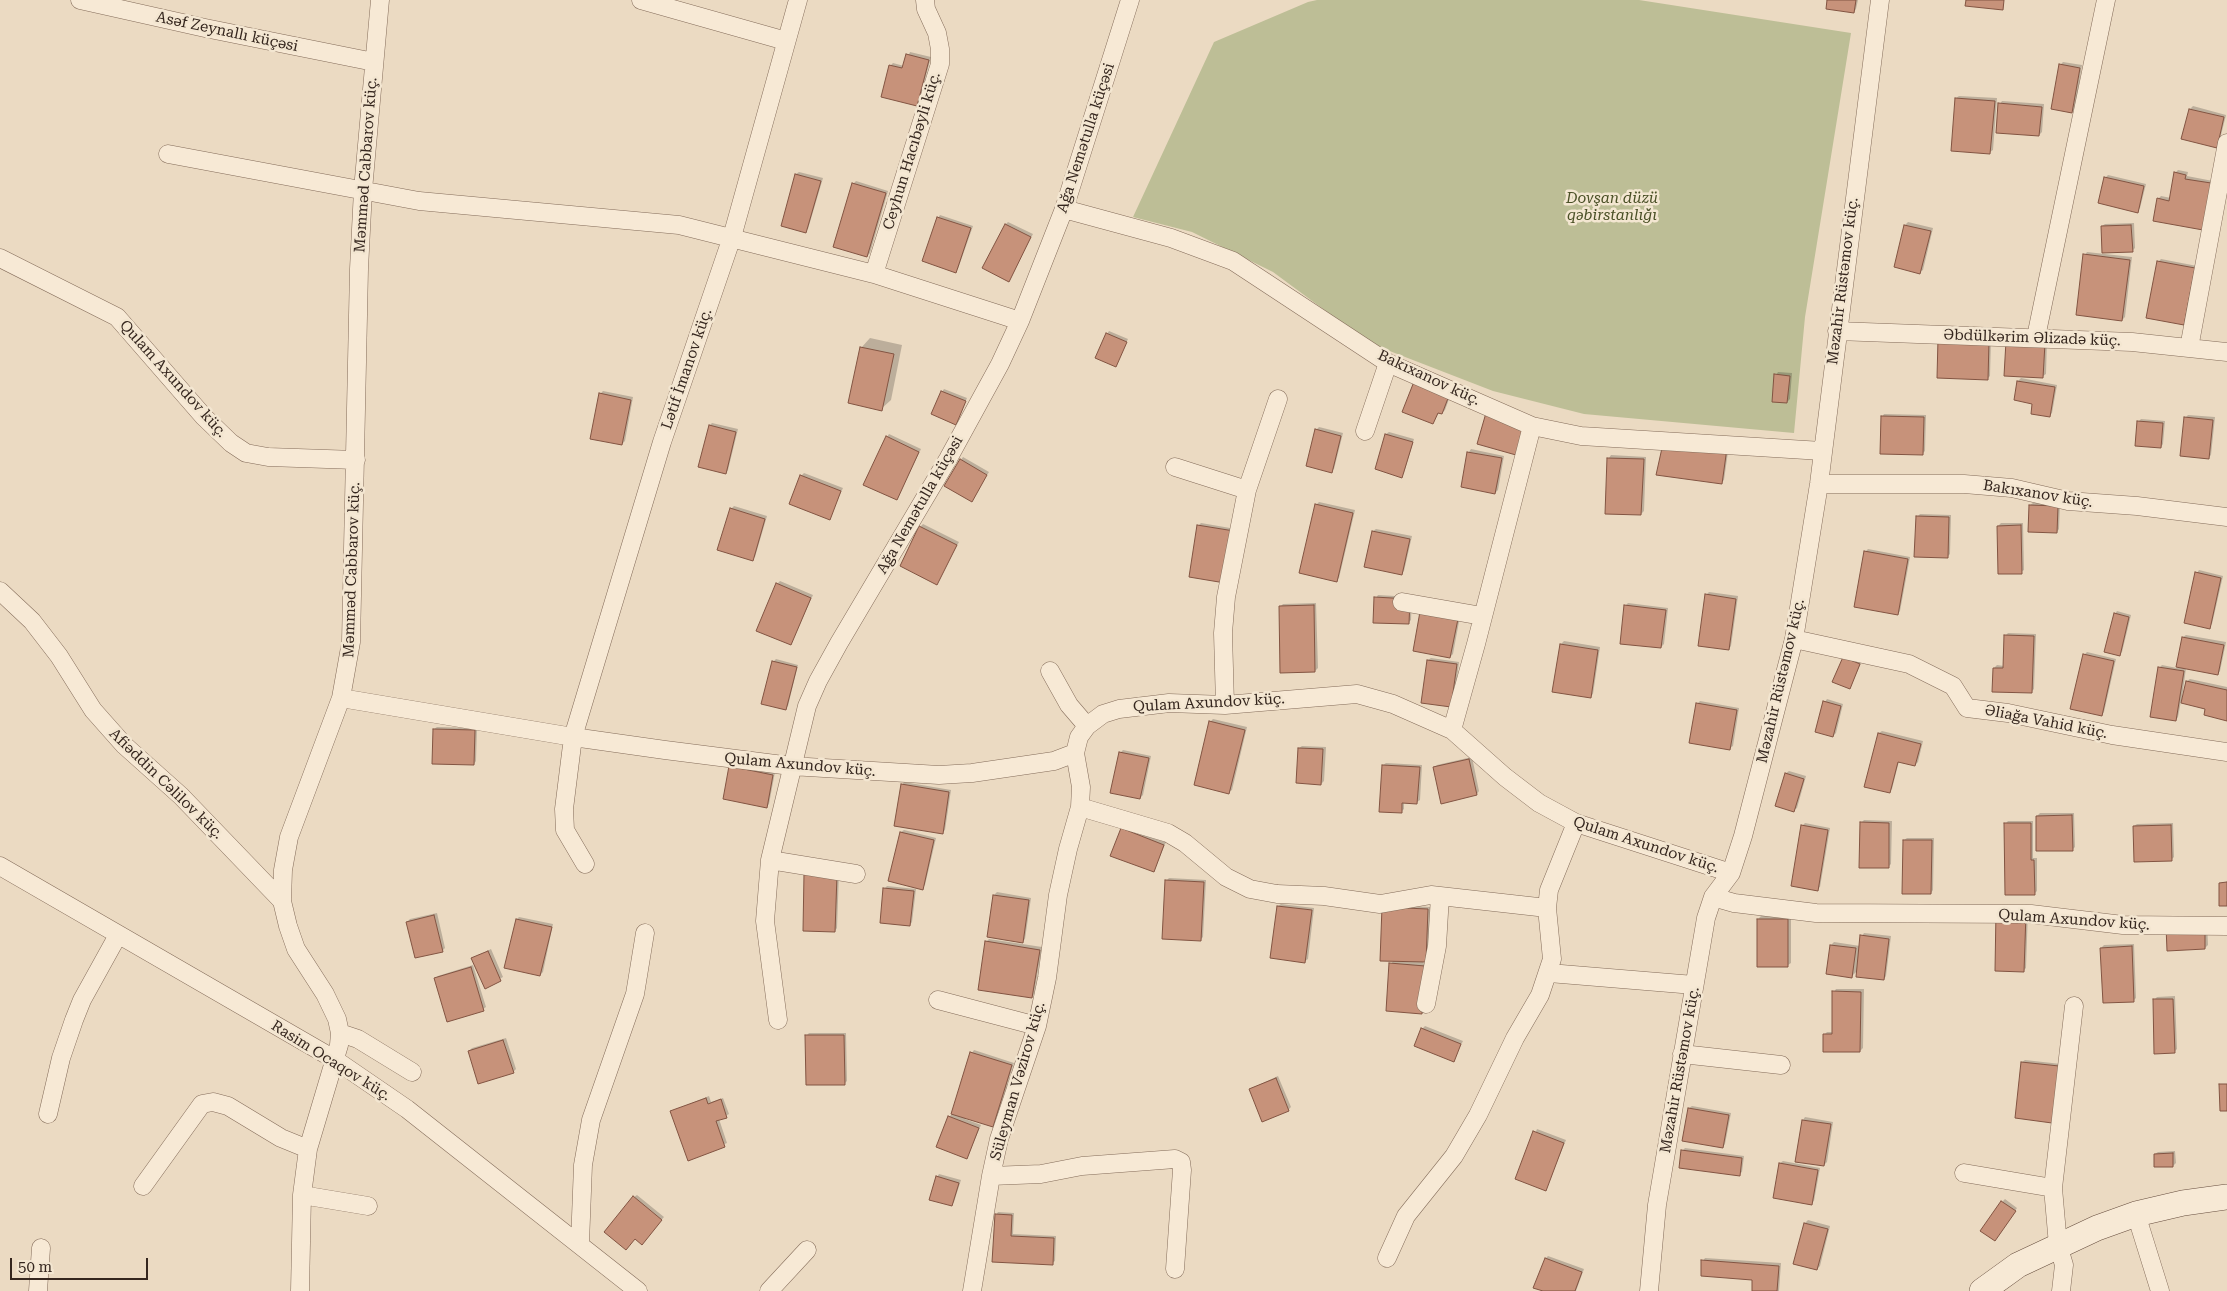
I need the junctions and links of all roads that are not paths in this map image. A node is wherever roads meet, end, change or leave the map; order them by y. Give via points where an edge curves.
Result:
1 (80, 0) edge
2 (380, 0) edge
3 (641, 0) edge
4 (798, 0) edge
5 (925, 0) edge
6 (1130, 0) edge
7 (1880, 0) edge
8 (2106, 0) edge
9 (786, 41) junction
10 (374, 62) junction
11 (2227, 143) edge
12 (168, 154) dead end
13 (363, 190) junction
14 (1064, 209) junction
15 (732, 237) junction
16 (0, 258) edge
17 (874, 274) junction
18 (1020, 321) junction
19 (1837, 331) junction
20 (2036, 338) junction
21 (2189, 348) junction
22 (2227, 352) edge
23 (1388, 363) junction
24 (1278, 399) dead end
25 (1532, 426) junction
26 (1365, 431) dead end
27 (1822, 451) junction
28 (356, 460) junction
29 (1175, 468) dead end
30 (1819, 484) junction
31 (1248, 490) junction
32 (2227, 516) edge
33 (0, 591) edge
34 (1402, 602) dead end
35 (1482, 616) junction
36 (1794, 639) junction
37 (1050, 672) dead end
38 (341, 698) junction
39 (1225, 705) junction
40 (1087, 726) junction
41 (1452, 730) junction
42 (573, 737) junction
43 (2227, 752) edge
44 (1075, 753) junction
45 (791, 766) junction
46 (1080, 807) junction
47 (1576, 823) junction
48 (770, 860) junction
49 (585, 864) dead end
50 (0, 866) edge
51 (1731, 873) junction
52 (856, 874) dead end
53 (1440, 896) junction
54 (1713, 897) junction
55 (282, 901) junction
56 (1547, 908) junction
57 (2227, 926) edge
58 (645, 933) dead end
59 (118, 935) junction
60 (1549, 973) junction
61 (1694, 985) junction
62 (938, 1000) dead end
63 (1426, 1004) dead end
64 (2074, 1006) dead end
65 (778, 1020) dead end
66 (1037, 1026) junction
67 (340, 1033) junction
68 (1682, 1054) junction
69 (334, 1059) junction
70 (1781, 1065) dead end
71 (412, 1072) dead end
72 (48, 1114) dead end
73 (308, 1149) junction
74 (1964, 1174) dead end
75 (991, 1176) junction
76 (143, 1186) dead end
77 (2053, 1188) junction
78 (302, 1195) junction
79 (2227, 1197) edge
80 (368, 1206) dead end
81 (2136, 1214) junction
82 (580, 1243) junction
83 (2058, 1245) junction
84 (41, 1248) dead end
85 (807, 1250) dead end
86 (1388, 1258) dead end
87 (1175, 1269) dead end
88 (636, 1290) edge
89 (38, 1291) edge
90 (300, 1291) edge
91 (769, 1291) edge
92 (972, 1291) edge
93 (1649, 1291) edge
94 (1982, 1291) edge
95 (2061, 1291) edge
96 (2160, 1291) edge

1 - 10 street, Asəf Zeynallı küçəsi
2 - 10 street, Məmməd Cabbarov küç.
3 - 9 street
4 - 9 street, Lətif İmanov küç.
5 - 17 street, Ceyhun Hacıbəyli küç. via 937,33 940,64
6 - 14 street, Ağa Nemətulla küçəsi
7 - 19 street, Məzahir Rüstəmov küç.
8 - 20 street
9 - 15 street, Lətif İmanov küç.
10 - 13 street, Məmməd Cabbarov küç.
11 - 21 street
12 - 13 street
13 - 15 street via 419,200 679,224
13 - 28 street, Məmməd Cabbarov küç. via 356,352
14 - 18 street, Ağa Nemətulla küçəsi
14 - 23 street, Bakıxanov küç. via 1171,238 1233,261
15 - 17 street
15 - 42 street, Lətif İmanov küç. via 662,442
16 - 28 street, Qulam Axundov küç. via 117,317 204,416 230,443 246,453 268,457
17 - 18 street
18 - 45 street, Ağa Nemətulla küçəsi via 948,459 818,681 807,706
19 - 20 street, Əbdülkərim Əlizadə küç.
19 - 27 street, Məzahir Rüstəmov küç.
20 - 21 street, Əbdülkərim Əlizadə küç.
21 - 22 street, Əbdülkərim Əlizadə küç.
23 - 25 street, Bakıxanov küç.
23 - 26 street
24 - 31 street
25 - 27 street, Bakıxanov küç. via 1581,436
25 - 35 street
27 - 30 street, Məzahir Rüstəmov küç.
28 - 38 street, Məmməd Cabbarov küç. via 351,642
29 - 31 street
30 - 32 street, Bakıxanov küç. via 1993,486 2068,501
30 - 36 street, Məzahir Rüstəmov küç.
31 - 39 street via 1226,597 1223,633
33 - 55 street, Afiəddin Cəlilov küç. via 32,620 93,710 124,746 181,796
34 - 35 street
35 - 41 street
36 - 43 street, Əliağa Vahid küç. via 1909,664 1954,686 1968,708 2112,735
36 - 51 street, Məzahir Rüstəmov küç.
37 - 40 street via 1069,705
38 - 42 street, Qulam Axundov küç.
38 - 55 street, Məmməd Cabbarov küç. via 289,837
39 - 40 street, Qulam Axundov küç. via 1169,703 1119,709 1103,714
39 - 41 street, Qulam Axundov küç. via 1357,694 1393,704
40 - 44 street via 1079,737
41 - 47 street, Qulam Axundov küç. via 1505,778 1539,803
42 - 45 street, Qulam Axundov küç.
42 - 49 street, Lətif İmanov küç. via 564,809 565,830
44 - 45 street, Qulam Axundov küç. via 1054,761 939,775
44 - 46 street, Süleyman Vəzirov küç. via 1081,787
45 - 48 street, Ağa Nemətulla küçəsi
46 - 53 street via 1168,833 1226,877 1250,889 1380,904
46 - 66 street, Süleyman Vəzirov küç. via 1058,895
47 - 51 street, Qulam Axundov küç.
47 - 56 street via 1550,890
48 - 52 street
48 - 65 street, Ağa Nemətulla küçəsi via 765,921
50 - 59 street, Rasim Ocaqov küç.
51 - 54 street, Məzahir Rüstəmov küç.
53 - 56 street
53 - 63 street via 1437,946
54 - 57 street, Qulam Axundov küç. via 1734,903 1816,912 2031,914 2123,925
54 - 61 street, Məzahir Rüstəmov küç.
55 - 67 street, Məmməd Cabbarov küç. via 296,949 325,994
56 - 60 street via 1552,959
58 - 82 street via 635,994 591,1120 583,1165
59 - 69 street, Rasim Ocaqov küç.
59 - 72 street via 74,1020
60 - 61 street
60 - 86 street via 1478,1115 1454,1156 1406,1216
61 - 68 street, Məzahir Rüstəmov küç.
62 - 66 street
64 - 77 street
66 - 75 street, Süleyman Vəzirov küç. via 999,1139
67 - 69 street
67 - 71 street via 358,1039
68 - 70 street
68 - 93 street, Məzahir Rüstəmov küç. via 1658,1205
69 - 73 street
69 - 82 street, Rasim Ocaqov küç. via 407,1109
73 - 76 street via 282,1138 228,1106 213,1102 202,1104
73 - 78 street
74 - 77 street
75 - 87 street via 1041,1174 1082,1166 1175,1159 1181,1162
75 - 92 street, Süleyman Vəzirov küç.
77 - 83 street
78 - 80 street
78 - 90 street
79 - 81 main road
81 - 83 main road
81 - 96 street
82 - 88 street, Rasim Ocaqov küç.
83 - 94 main road via 2018,1265
83 - 95 street via 2064,1264
84 - 89 street
85 - 91 street

